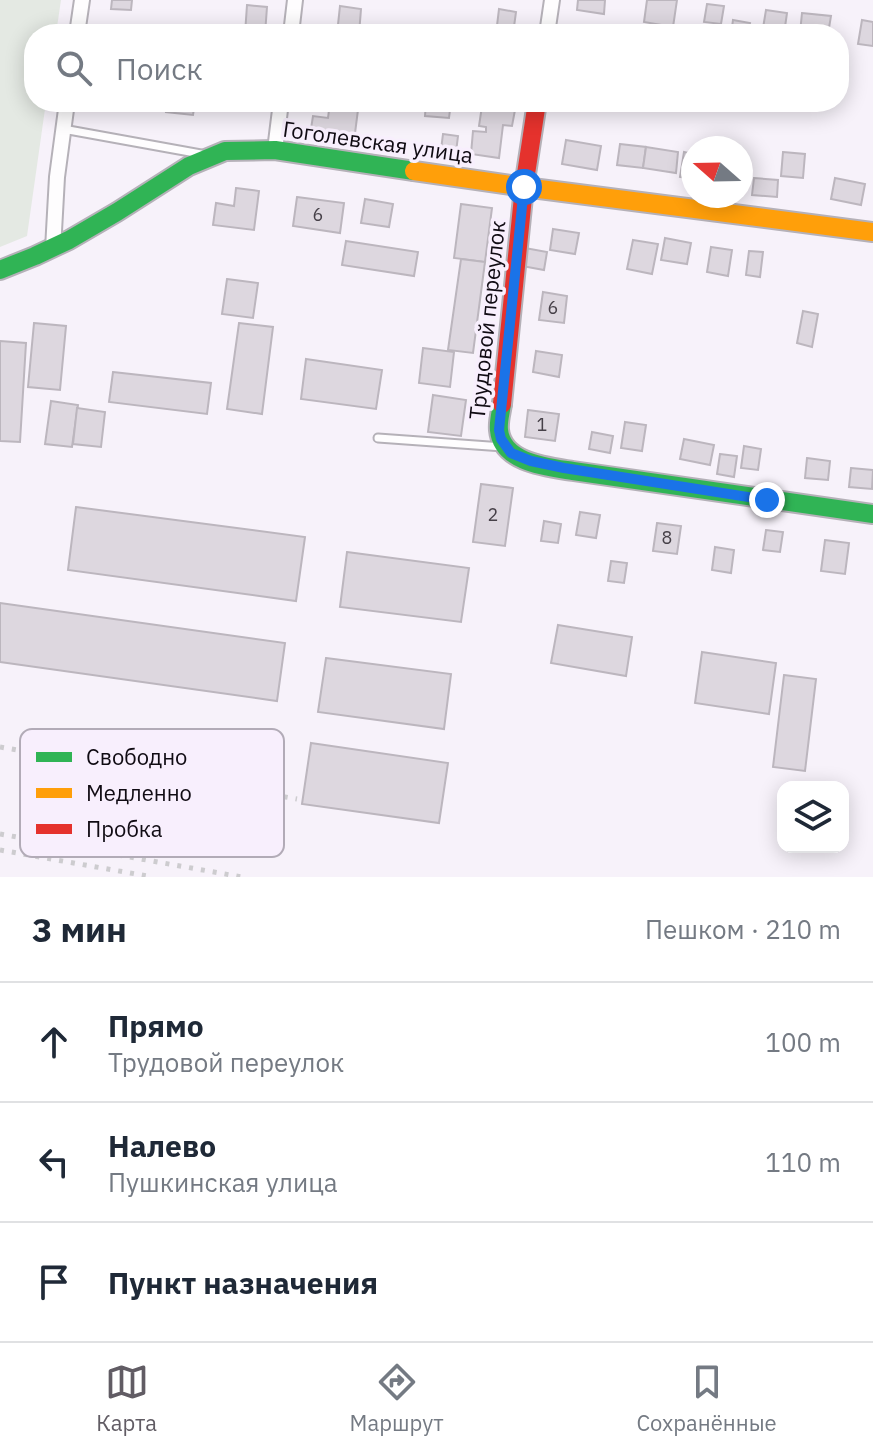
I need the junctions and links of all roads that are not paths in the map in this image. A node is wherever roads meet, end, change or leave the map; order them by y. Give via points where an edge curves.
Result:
1 (82, 0) edge
2 (295, 0) edge
3 (552, 0) edge
4 (78, 24) edge
5 (292, 24) edge
6 (548, 24) edge
7 (66, 112) edge
8 (280, 112) edge
9 (535, 112) edge
10 (63, 129) junction
11 (275, 150) junction
12 (211, 156) junction
13 (524, 187) junction
14 (873, 232) edge
15 (53, 249) junction
16 (0, 270) edge
17 (378, 438) dead end
18 (505, 447) junction
19 (873, 514) edge

1 - 4 street
2 - 5 street
3 - 6 street
7 - 10 street
8 - 11 street
9 - 13 street, Трудовой переулок
10 - 12 lane
10 - 15 street
11 - 12 street, Гоголевская улица
11 - 13 street, Гоголевская улица
12 - 15 street, Гоголевская улица
13 - 14 street, Гоголевская улица
13 - 18 street, Трудовой переулок via 499,430
15 - 16 street, Гоголевская улица
17 - 18 lane
18 - 19 street via 521,458 564,468

